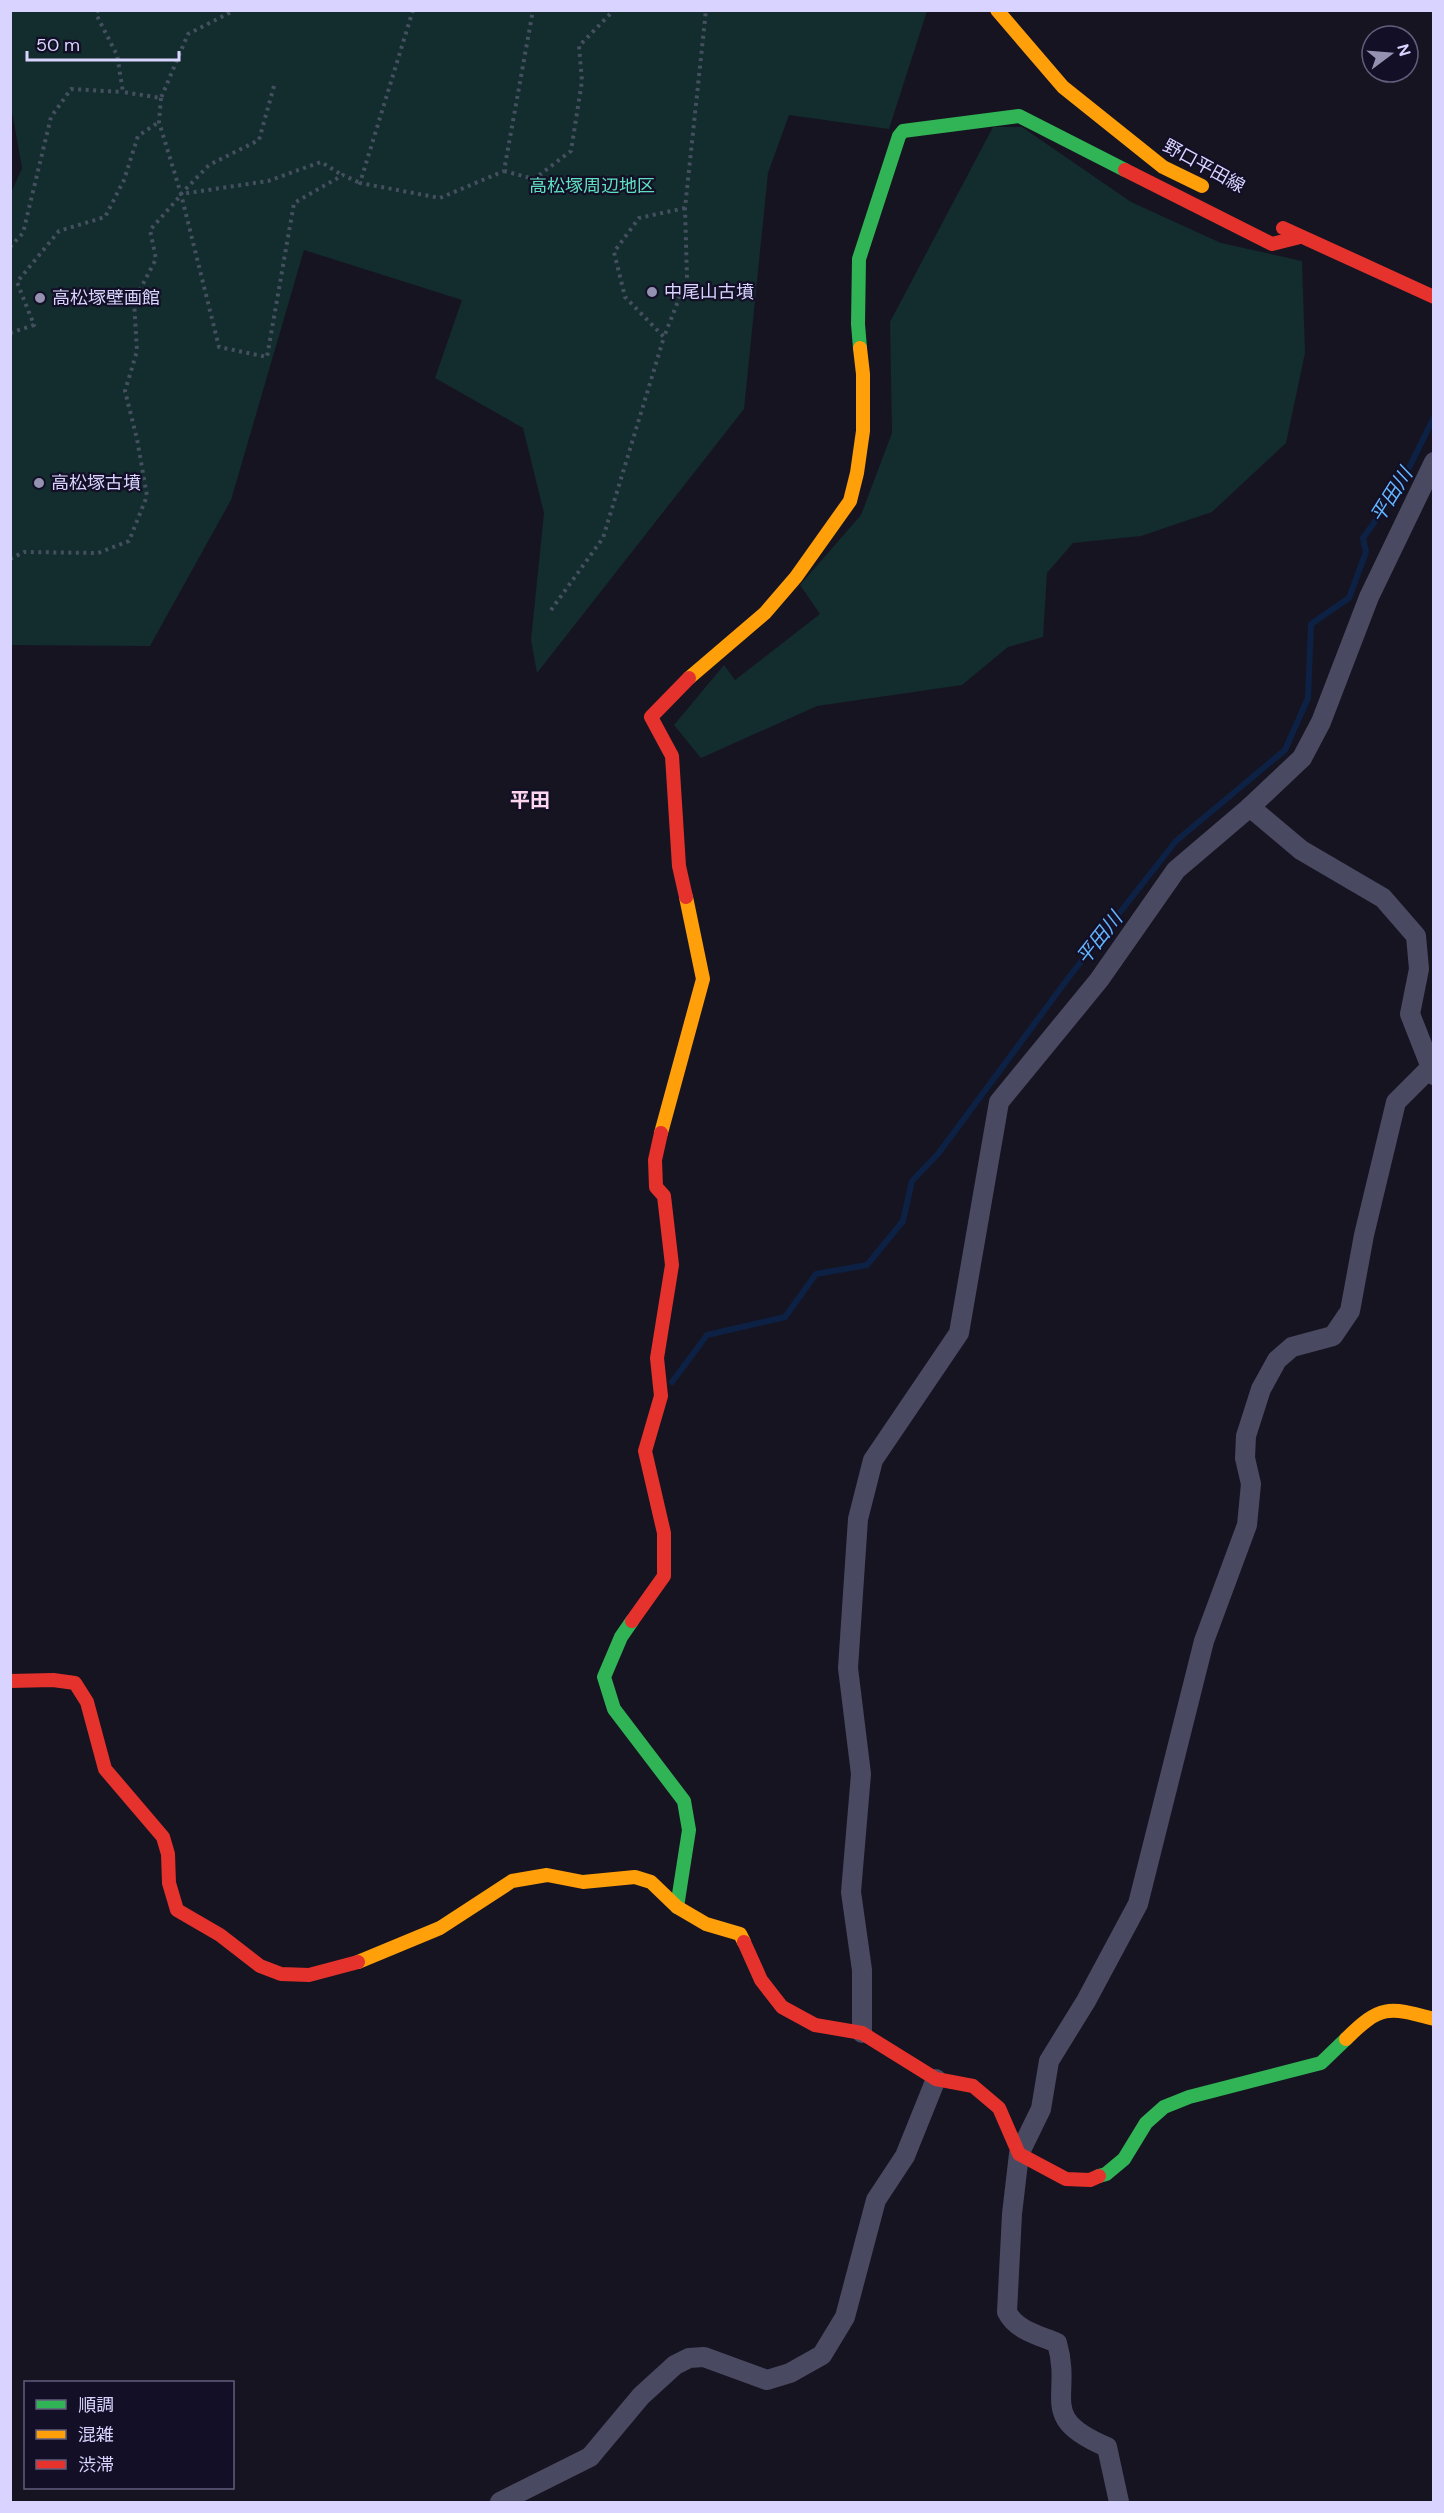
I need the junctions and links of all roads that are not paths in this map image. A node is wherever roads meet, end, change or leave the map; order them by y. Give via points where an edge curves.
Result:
1 (997, 10) edge
2 (1216, 194) dead end
3 (1269, 221) dead end
4 (1300, 237) junction
5 (1434, 297) edge
6 (1434, 462) edge
7 (1250, 807) junction
8 (1431, 1072) edge
9 (10, 1681) edge
10 (677, 1907) junction
11 (1434, 2019) edge
12 (862, 2033) junction
13 (936, 2079) junction
14 (1019, 2154) junction
15 (500, 2502) edge
16 (1119, 2502) edge

1 - 2 street, 野口平田線 via 1063,87 1163,166
3 - 4 street
4 - 5 street
4 - 10 street via 1272,244 1018,116 903,131 859,259 863,431 850,501 765,613 676,690 651,717 672,756 679,866 703,979 655,1160 656,1187 664,1196 672,1265 657,1358 661,1396 645,1451 664,1533 664,1576 621,1637 604,1677 614,1710 684,1801 689,1830
6 - 7 street via 1369,597 1307,749
7 - 8 street via 1301,850 1383,898 1416,936 1419,969 1410,1014
7 - 12 street via 1176,870 1099,980 999,1102 959,1333 873,1460 858,1519 848,1668 861,1774 851,1892 862,1970
8 - 14 street via 1396,1102 1350,1311 1333,1336 1292,1347 1277,1360 1261,1389 1246,1436 1245,1458 1251,1484 1247,1525 1204,1641 1138,1904 1049,2061 1041,2109
9 - 10 street via 75,1683 87,1702 105,1769 163,1837 177,1910 220,1935 260,1966 281,1974 309,1975 349,1965 440,1928 513,1881 547,1875 583,1882 635,1877 651,1882
10 - 12 street via 706,1924 740,1934 761,1980 782,2007 815,2025
11 - 14 street via 1398,2009 1382,2010 1320,2063 1164,2107 1146,2123 1124,2159 1106,2174 1090,2180 1066,2179
12 - 13 street
13 - 14 street via 973,2086 999,2108
13 - 15 street via 905,2156 876,2200 845,2317 822,2355 790,2373 767,2380 704,2357 689,2358 675,2365 641,2396 590,2457
14 - 16 street via 1007,2312 1021,2328 1057,2343 1063,2414 1070,2427 1107,2447

